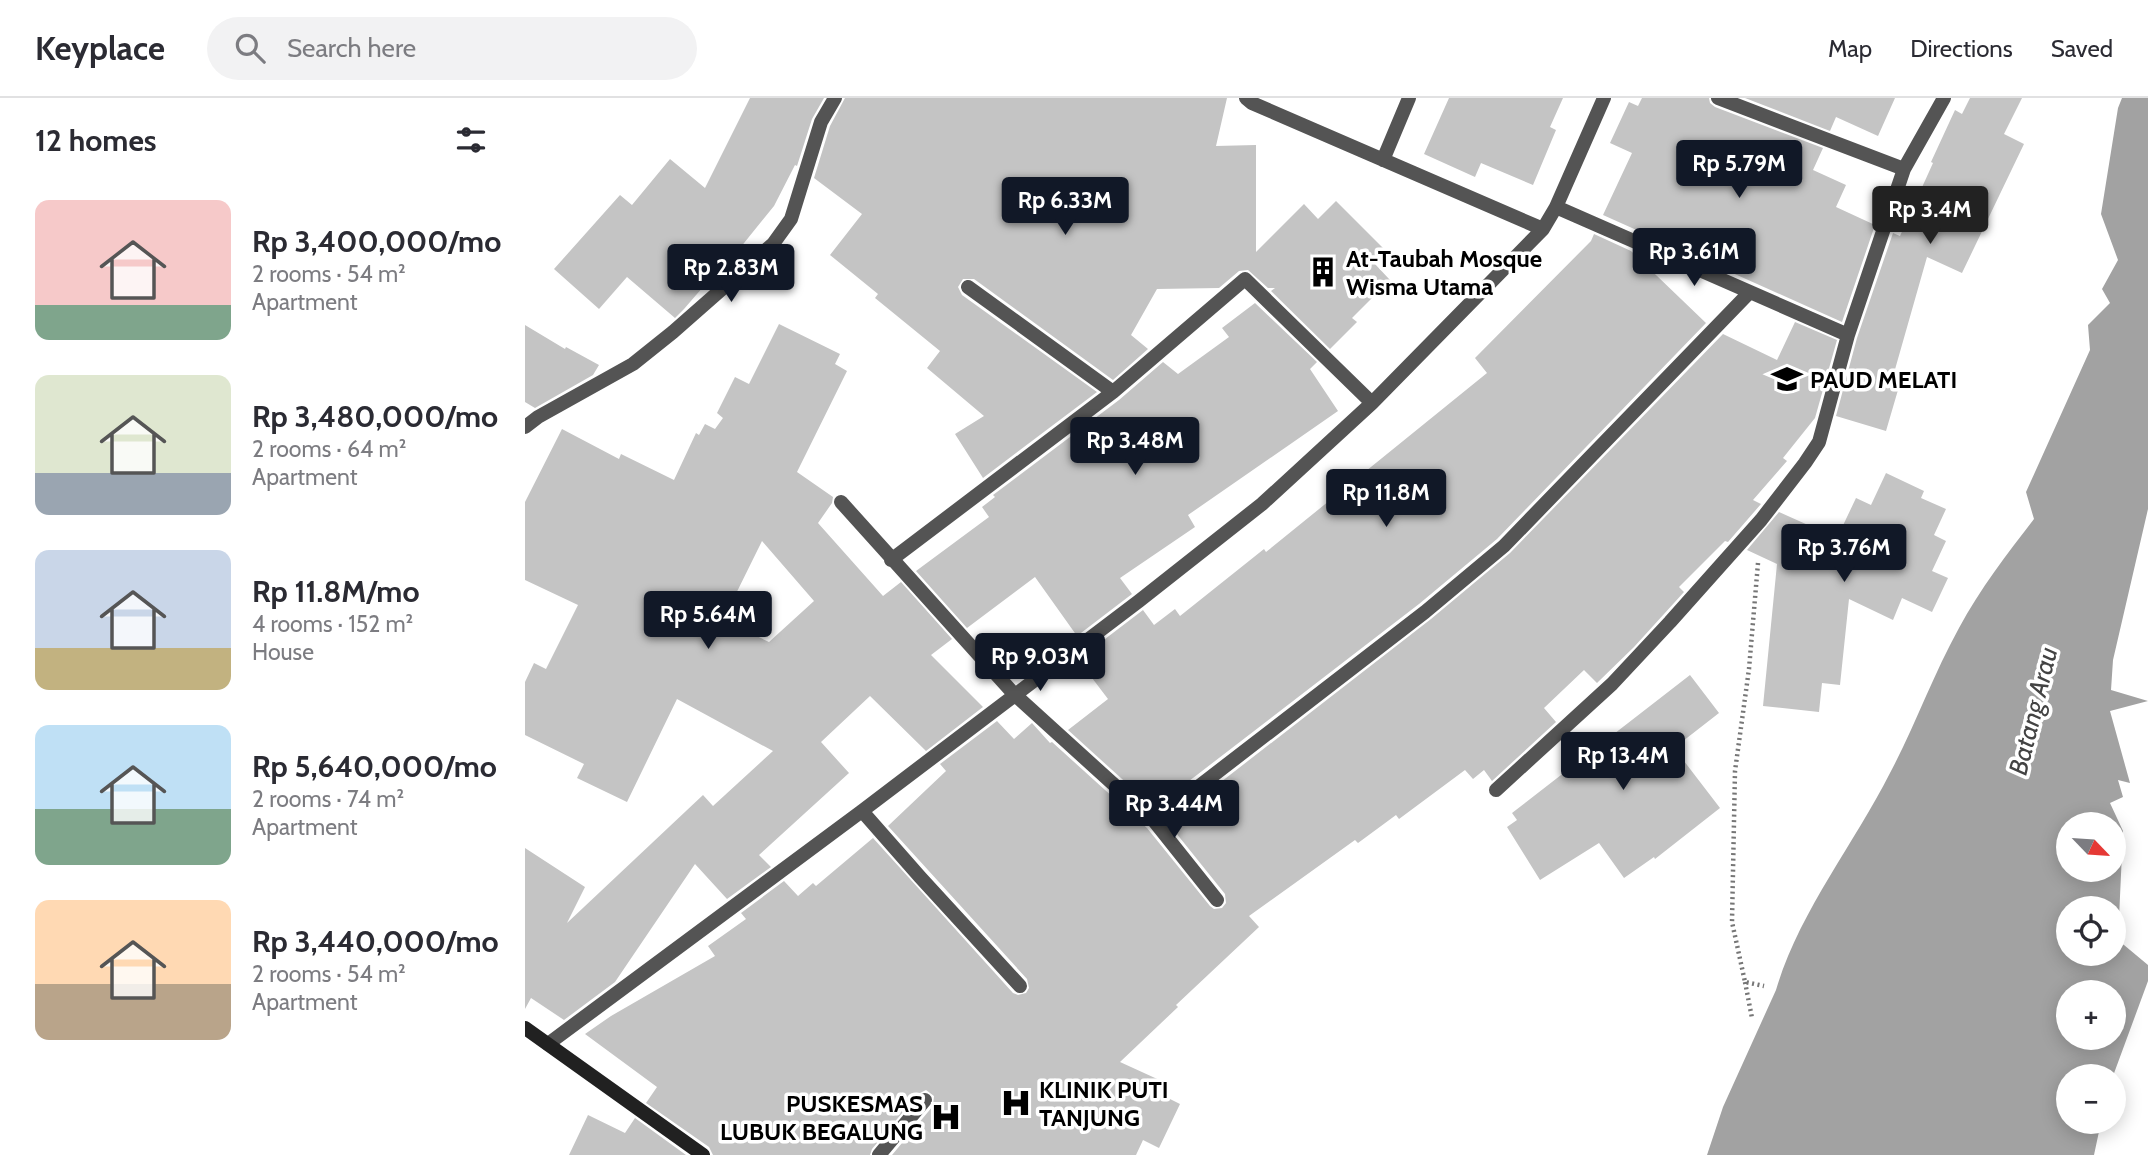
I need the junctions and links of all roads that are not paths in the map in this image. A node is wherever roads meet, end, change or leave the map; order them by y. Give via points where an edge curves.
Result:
1 (835, 98) edge
2 (1246, 98) edge
3 (1409, 98) edge
4 (1604, 98) edge
5 (1718, 98) edge
6 (1944, 98) edge
7 (1383, 160) junction
8 (1904, 169) junction
9 (1556, 207) junction
10 (1543, 229) junction
11 (968, 287) dead end
12 (1749, 293) junction
13 (1848, 335) junction
14 (1113, 392) junction
15 (1372, 403) junction
16 (525, 427) edge
17 (841, 502) dead end
18 (891, 560) junction
19 (1014, 694) junction
20 (1496, 790) dead end
21 (862, 811) junction
22 (1154, 821) junction
23 (1217, 900) dead end
24 (1020, 986) dead end
25 (525, 1028) edge
26 (548, 1044) junction
27 (925, 1100) dead end
28 (703, 1155) edge
29 (879, 1155) edge

1 - 16 street via 821,122 791,219 773,244 633,364
2 - 7 street
3 - 7 street
4 - 9 street
5 - 8 street
6 - 8 street
7 - 10 street
8 - 13 street
9 - 10 street
9 - 12 street
10 - 15 street
11 - 14 street
12 - 13 street
12 - 22 street via 1504,546
13 - 20 street via 1819,442 1761,520 1612,684
14 - 15 street via 1245,279
14 - 18 street
15 - 19 street via 1262,504
17 - 18 street
18 - 19 street
19 - 21 street
19 - 22 street
21 - 24 street
21 - 26 street
22 - 23 street
25 - 26 main road
26 - 28 main road
27 - 29 street

